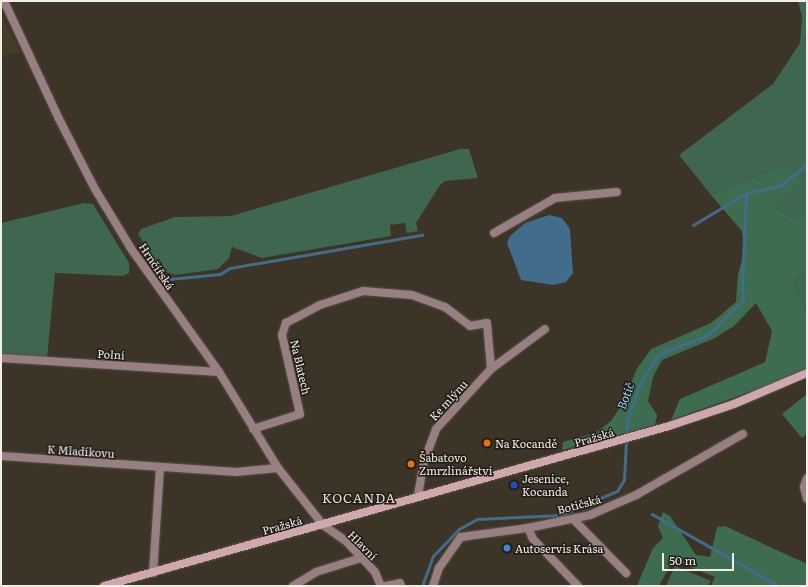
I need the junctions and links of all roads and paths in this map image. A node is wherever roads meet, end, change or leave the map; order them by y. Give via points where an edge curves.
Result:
1 (4, 1) edge
2 (617, 192) dead end
3 (494, 233) dead end
4 (545, 329) dead end
5 (1, 358) edge
6 (491, 369) junction
7 (219, 372) junction
8 (807, 373) edge
9 (253, 429) junction
10 (743, 434) dead end
11 (1, 456) edge
12 (160, 468) junction
13 (278, 468) junction
14 (807, 478) edge
15 (418, 495) junction
16 (806, 495) edge
17 (573, 519) junction
18 (323, 525) junction
19 (528, 528) junction
20 (361, 558) junction
21 (153, 572) junction
22 (626, 573) dead end
23 (104, 586) edge
24 (293, 586) edge
25 (381, 586) edge
26 (386, 586) edge
27 (400, 586) edge
28 (433, 586) edge
29 (578, 586) edge

1 - 7 street, Hrnčířská via 59,119 96,189 150,278
2 - 3 street via 556,198
4 - 6 street, Ke mlýnu
5 - 7 street, Polní
6 - 9 street, Na Blatech via 487,323 470,326 445,306 412,296 363,291 320,305 286,323 282,335 300,414
6 - 15 street, Ke mlýnu via 436,429 424,461
7 - 9 street, Hrnčířská
8 - 15 main road, Pražská via 734,404 632,437
9 - 13 street, Hrnčířská
10 - 17 street, Botičská via 636,495
11 - 12 street, K Mladíkovu
12 - 13 street, K Mladíkovu via 236,472
12 - 21 street
13 - 18 street, Hrnčířská
14 - 16 street
15 - 18 main road, Pražská
17 - 19 street, Botičská
17 - 22 street
18 - 20 street, Hlavní via 347,542
18 - 21 main road, Pražská
19 - 28 street, Botičská via 461,537 438,568
19 - 29 street via 533,539
20 - 24 street via 316,572
20 - 25 street, Hlavní via 375,572
21 - 23 main road, Pražská
26 - 27 street via 400,583

